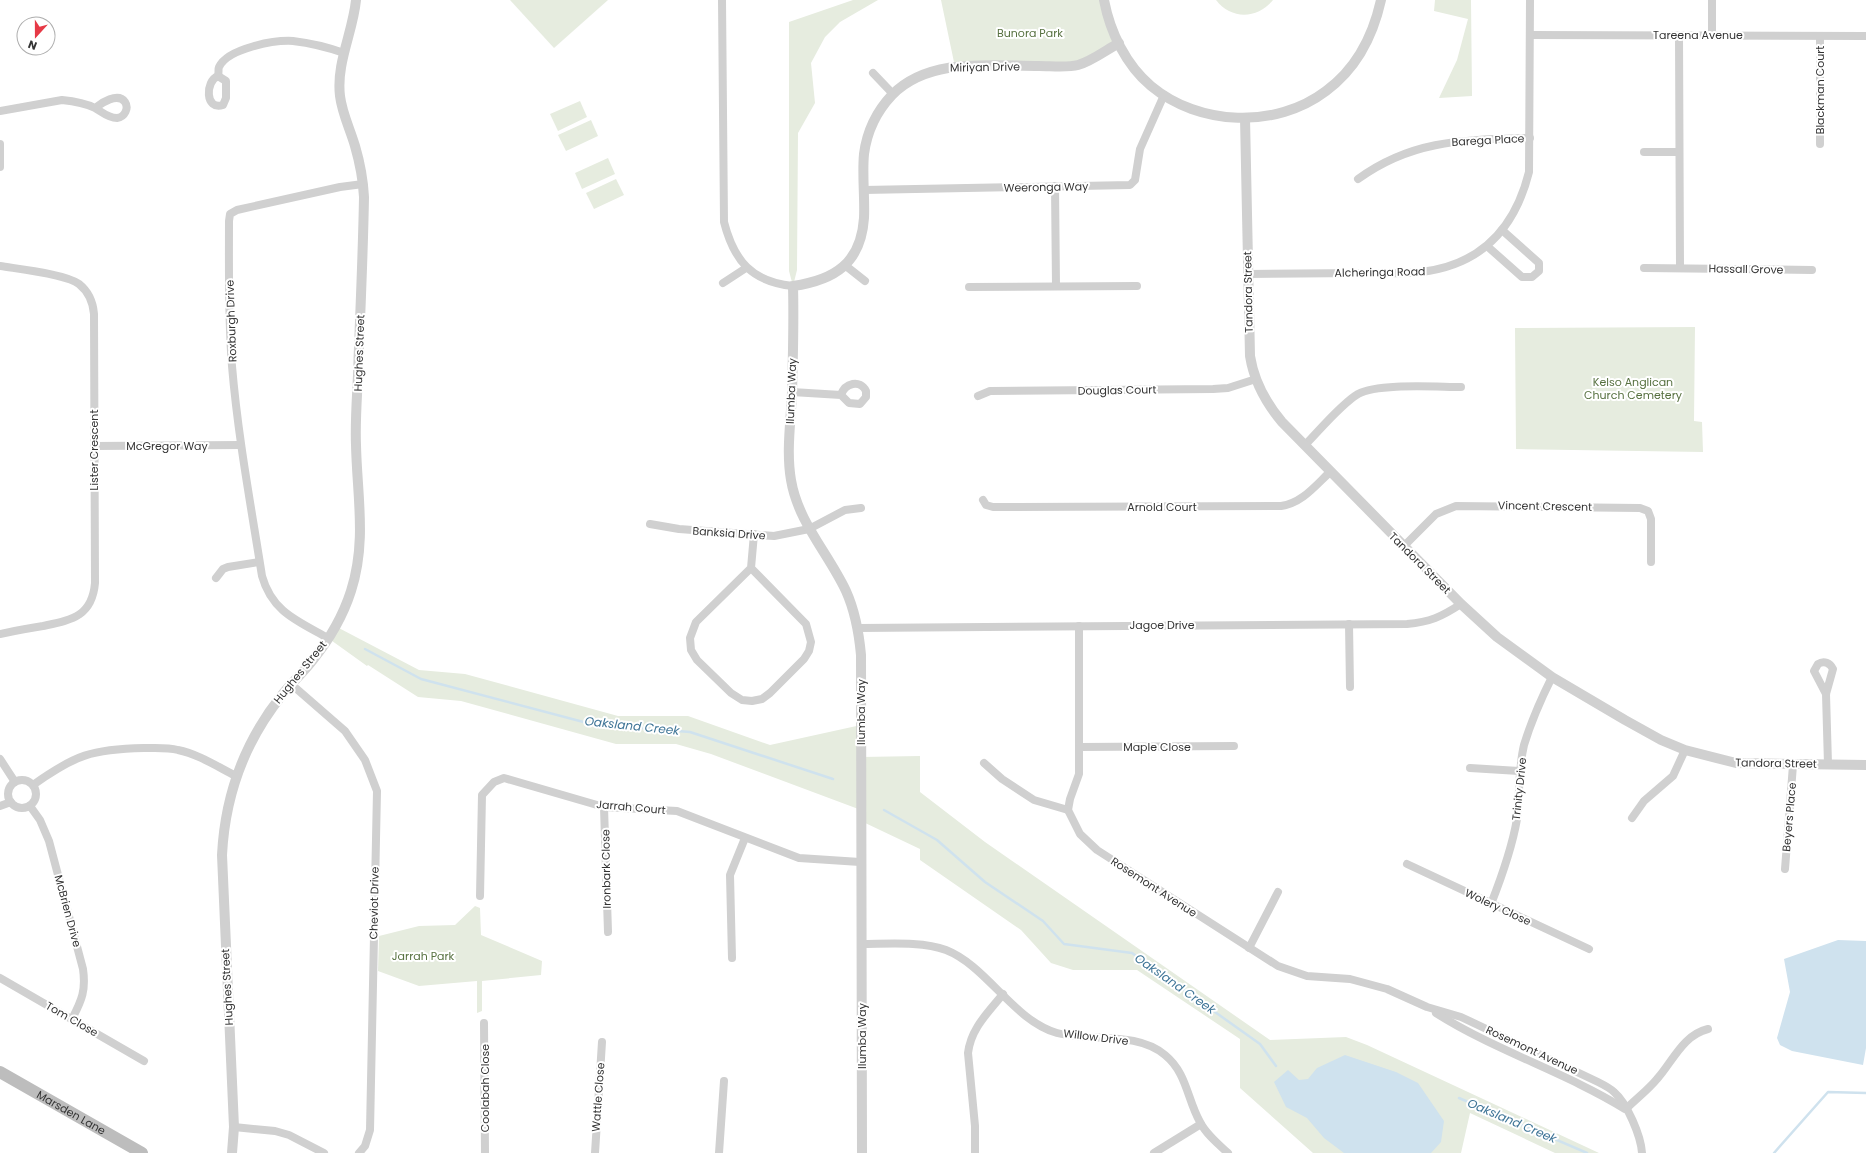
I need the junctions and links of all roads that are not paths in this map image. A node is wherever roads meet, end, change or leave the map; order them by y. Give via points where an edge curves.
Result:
1 (356, 0) edge
2 (722, 0) edge
3 (1104, 0) edge
4 (1381, 0) edge
5 (1530, 0) edge
6 (1712, 0) edge
7 (1530, 35) junction
8 (1712, 35) junction
9 (1679, 36) junction
10 (1820, 36) junction
11 (1866, 36) edge
12 (1118, 43) junction
13 (344, 53) junction
14 (873, 73) dead end
15 (218, 76) dead end
16 (893, 94) junction
17 (1164, 95) junction
18 (95, 108) dead end
19 (0, 110) edge
20 (1245, 118) junction
21 (1530, 138) junction
22 (0, 144) edge
23 (1820, 144) dead end
24 (1644, 152) dead end
25 (1679, 152) junction
26 (0, 167) edge
27 (1358, 179) dead end
28 (363, 184) junction
29 (1056, 186) junction
30 (864, 190) junction
31 (1502, 230) junction
32 (1487, 246) junction
33 (0, 266) edge
34 (846, 266) junction
35 (746, 268) junction
36 (1644, 268) dead end
37 (1680, 268) junction
38 (1812, 270) dead end
39 (1247, 274) junction
40 (865, 281) dead end
41 (723, 283) dead end
42 (793, 286) junction
43 (1056, 286) junction
44 (1137, 286) dead end
45 (969, 287) dead end
46 (1256, 379) junction
47 (1461, 386) dead end
48 (792, 392) junction
49 (841, 395) dead end
50 (978, 396) dead end
51 (240, 445) junction
52 (1305, 445) junction
53 (94, 446) junction
54 (1330, 472) junction
55 (983, 500) dead end
56 (861, 508) dead end
57 (650, 524) dead end
58 (809, 529) junction
59 (754, 534) junction
60 (1404, 546) junction
61 (259, 562) junction
62 (1651, 562) dead end
63 (751, 568) junction
64 (216, 578) dead end
65 (1461, 604) junction
66 (1349, 624) junction
67 (1079, 626) junction
68 (858, 628) junction
69 (0, 634) edge
70 (328, 638) junction
71 (1552, 677) junction
72 (291, 684) junction
73 (1350, 687) dead end
74 (1826, 694) dead end
75 (1234, 746) dead end
76 (1080, 747) junction
77 (1685, 750) junction
78 (0, 759) edge
79 (984, 763) dead end
80 (1828, 764) junction
81 (1793, 765) junction
82 (1866, 765) edge
83 (1470, 768) dead end
84 (1519, 771) junction
85 (236, 776) junction
86 (15, 782) junction
87 (33, 785) junction
88 (11, 802) junction
89 (0, 806) edge
90 (30, 806) junction
91 (604, 807) junction
92 (1068, 810) junction
93 (1632, 818) dead end
94 (745, 838) junction
95 (860, 862) junction
96 (1407, 864) dead end
97 (1785, 868) dead end
98 (1278, 892) dead end
99 (480, 896) dead end
100 (1492, 904) junction
101 (608, 932) dead end
102 (861, 944) junction
103 (1249, 948) junction
104 (1589, 949) dead end
105 (732, 958) dead end
106 (0, 978) edge
107 (1003, 994) junction
108 (72, 1019) junction
109 (484, 1023) dead end
110 (1708, 1029) dead end
111 (602, 1042) dead end
112 (144, 1061) dead end
113 (0, 1072) edge
114 (724, 1081) dead end
115 (1626, 1109) junction
116 (1201, 1124) junction
117 (234, 1127) junction
118 (142, 1153) edge
119 (232, 1153) edge
120 (324, 1153) edge
121 (359, 1153) edge
122 (485, 1153) edge
123 (595, 1153) edge
124 (719, 1153) edge
125 (862, 1153) edge
126 (975, 1153) edge
127 (1154, 1153) edge
128 (1228, 1153) edge
129 (1642, 1153) edge

1 - 13 street, Hughes Street
2 - 35 street via 724,222 735,253
3 - 12 street via 1108,20
4 - 20 street via 1373,30 1354,64 1326,91 1313,100 1282,112
5 - 7 street, Alcheringa Road
6 - 8 street
7 - 9 street, Tareena Avenue
7 - 21 street, Alcheringa Road
8 - 9 street, Tareena Avenue
8 - 10 street, Tareena Avenue
9 - 25 street
10 - 11 street, Tareena Avenue
10 - 23 street, Blackman Court
12 - 16 street, Miriyan Drive via 1085,62 1071,66 943,68 914,78
12 - 17 street via 1139,74
13 - 15 street via 292,41 275,42 245,49 230,56 219,67
13 - 28 street, Hughes Street via 340,95 360,163
14 - 16 street
16 - 30 street, Miriyan Drive via 880,110 870,130 864,158
17 - 20 street via 1209,114
17 - 29 street, Weeronga Way via 1142,142 1133,182 1125,186
18 - 19 street via 62,100
20 - 39 street, Tandora Street
21 - 27 street, Barega Place via 1477,139 1435,145 1391,158
21 - 31 street, Alcheringa Road via 1528,179 1516,209
22 - 26 street
24 - 25 street
25 - 37 street
28 - 51 street, Roxburgh Drive via 237,210 230,214 230,336
28 - 70 street, Hughes Street via 356,445 361,536 351,590
29 - 30 street, Weeronga Way
29 - 43 street
30 - 34 street, Miriyan Drive via 863,228
31 - 32 street, Alcheringa Road
31 - 32 street via 1539,263 1539,271 1532,277 1522,277
32 - 39 street, Alcheringa Road via 1449,267 1420,272
33 - 53 street, Lister Crescent via 72,280 89,296 94,314
34 - 40 street
34 - 42 street via 825,278
35 - 41 street
35 - 42 street via 772,283
36 - 37 street, Hassall Grove
37 - 38 street, Hassall Grove
39 - 46 street, Tandora Street via 1250,356
42 - 48 street, Ilumba Way
43 - 44 street
43 - 45 street
46 - 50 street, Douglas Court via 1228,388 1213,389 990,391
46 - 52 street, Tandora Street via 1274,412
47 - 52 street via 1378,388 1364,392 1349,400
48 - 49 street
48 - 58 street, Ilumba Way via 791,480
51 - 53 street, McGregor Way
51 - 61 street, Roxburgh Drive
52 - 54 street, Tandora Street
53 - 69 street, Lister Crescent via 95,583 90,602 78,617
54 - 55 street, Arnold Court via 1301,499 1291,505 1281,506 993,508 986,505
54 - 60 street, Tandora Street
56 - 58 street, Banksia Drive via 845,510
57 - 59 street, Banksia Drive via 679,529
58 - 59 street, Banksia Drive via 774,536
58 - 68 street, Ilumba Way via 845,590
59 - 63 street
60 - 62 street, Vincent Crescent via 1436,514 1456,506 1640,508 1648,511 1652,519
60 - 65 street, Tandora Street
61 - 64 street via 228,567
61 - 70 street, Roxburgh Drive via 265,588 278,608
63 - 63 street via 806,624 811,642 804,659 770,694 752,701 742,700 731,693 697,660 691,650 690,638 696,622
65 - 66 street, Jagoe Drive via 1444,615 1422,622
65 - 71 street, Tandora Street via 1496,637
66 - 67 street, Jagoe Drive
66 - 73 street
67 - 68 street, Jagoe Drive
67 - 76 street
68 - 95 street, Ilumba Way via 861,655
70 - 72 street, Hughes Street
71 - 77 street, Tandora Street via 1651,735
71 - 84 street, Trinity Drive via 1524,745
72 - 85 street, Hughes Street via 254,735
72 - 121 street, Cheviot Drive via 345,731 365,760 376,791 370,1130
74 - 80 street
75 - 76 street, Maple Close
76 - 92 street via 1079,774
77 - 81 street, Tandora Street via 1736,763
77 - 93 street via 1673,776 1644,801
78 - 86 street
79 - 92 street via 1002,779 1034,800
80 - 81 street, Tandora Street
80 - 82 street, Tandora Street
81 - 97 street, Beyers Place
83 - 84 street
84 - 100 street, Trinity Drive via 1517,818 1510,852
85 - 87 street via 177,749 117,749 82,756
85 - 117 street, Hughes Street via 225,820 222,855
86 - 87 street via 25,780
86 - 88 street via 9,790
87 - 90 street via 36,796
88 - 89 street
88 - 90 street via 18,807
90 - 108 street, McBrien Drive via 40,820 49,841 83,969 85,988
91 - 94 street, Jarrah Court via 677,811
91 - 99 street, Jarrah Court via 504,778 494,782 482,795
91 - 101 street, Ironbark Close
92 - 103 street, Rosemont Avenue via 1080,834 1097,850
94 - 95 street, Jarrah Court via 799,858
94 - 105 street via 730,875
95 - 102 street, Ilumba Way
96 - 100 street, Wolery Close
98 - 103 street
100 - 104 street, Wolery Close
102 - 107 street, Willow Drive via 931,946 945,950 963,960
102 - 125 street, Ilumba Way
103 - 115 street, Rosemont Avenue via 1292,972 1307,976 1350,979 1387,989 1427,1007 1457,1026 1587,1087
106 - 108 street, Tom Close
107 - 116 street, Willow Drive via 1031,1019 1048,1030 1067,1035 1144,1044 1164,1054 1185,1080
107 - 126 street via 976,1027 969,1042
108 - 112 street, Tom Close
109 - 122 street, Coolabah Close
110 - 115 street via 1686,1040 1658,1079
111 - 123 street, Wattle Close
113 - 118 main road, Marsden Lane
114 - 124 street
115 - 129 street via 1638,1131
116 - 127 street
116 - 128 street, Willow Drive
117 - 119 street, Hughes Street
117 - 120 street via 289,1135

